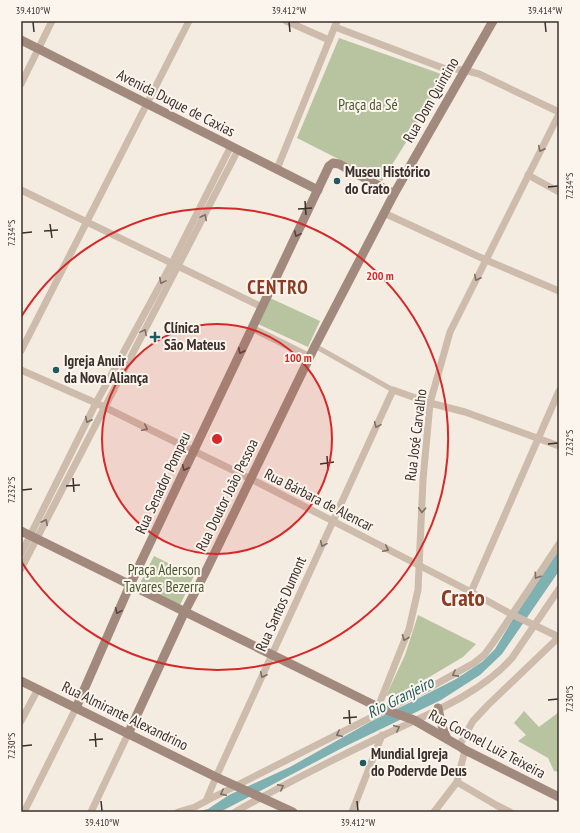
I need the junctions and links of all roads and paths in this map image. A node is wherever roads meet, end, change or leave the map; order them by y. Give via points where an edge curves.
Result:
1 (52, 21) edge
2 (189, 21) edge
3 (286, 21) edge
4 (492, 21) edge
5 (336, 24) edge
6 (21, 40) edge
7 (329, 40) junction
8 (38, 49) junction
9 (464, 70) junction
10 (21, 84) edge
11 (147, 104) junction
12 (559, 113) edge
13 (235, 148) junction
14 (277, 169) junction
15 (528, 175) junction
16 (21, 190) edge
17 (318, 190) junction
18 (559, 192) edge
19 (394, 194) junction
20 (384, 213) junction
21 (87, 222) junction
22 (486, 260) junction
23 (175, 264) junction
24 (559, 291) edge
25 (262, 306) junction
26 (252, 328) junction
27 (314, 346) junction
28 (21, 351) edge
29 (310, 357) junction
30 (21, 370) edge
31 (393, 390) junction
32 (559, 391) edge
33 (96, 403) junction
34 (430, 403) junction
35 (104, 408) junction
36 (538, 438) junction
37 (559, 446) edge
38 (193, 451) junction
39 (251, 479) junction
40 (49, 506) junction
41 (333, 522) junction
42 (21, 531) edge
43 (33, 537) junction
44 (559, 544) edge
45 (21, 554) edge
46 (419, 566) junction
47 (21, 569) edge
48 (130, 585) junction
49 (559, 589) edge
50 (471, 592) junction
51 (184, 613) junction
52 (511, 614) junction
53 (534, 625) junction
54 (559, 637) edge
55 (272, 655) junction
56 (21, 682) edge
57 (38, 689) junction
58 (76, 708) junction
59 (438, 708) junction
60 (382, 709) junction
61 (414, 720) junction
62 (21, 721) edge
63 (128, 734) junction
64 (382, 735) junction
65 (447, 739) junction
66 (462, 748) junction
67 (216, 777) junction
68 (457, 782) junction
69 (238, 786) junction
70 (262, 797) junction
71 (559, 797) edge
72 (206, 801) junction
73 (24, 812) edge
74 (91, 812) edge
75 (178, 812) edge
76 (235, 812) edge
77 (293, 812) edge
78 (352, 812) edge
79 (434, 812) edge
80 (510, 812) edge

1 - 8 street
2 - 11 street
3 - 7 street
4 - 9 main road, Rua Dom Quintino
5 - 7 street
5 - 9 street via 443,68
6 - 8 main road, Avenida Duque de Caxias
7 - 14 street
8 - 10 street
8 - 11 main road, Avenida Duque de Caxias
9 - 12 street via 479,74
9 - 19 main road, Rua Dom Quintino
11 - 13 main road, Avenida Duque de Caxias
11 - 21 street
12 -> 15 street, Rua José Carvalho
13 - 14 main road, Avenida Duque de Caxias
13 - 23 street
14 - 17 main road, Avenida Duque de Caxias
15 - 18 street
15 - 22 street, Rua José Carvalho
16 - 21 street
17 - 19 main road, Rua Senador Pompeu via 329,166 333,163
17 -> 25 main road, Rua Senador Pompeu
19 - 20 main road, Rua Dom Quintino
20 - 22 street
20 - 27 main road, Rua Doutor João Pessoa
21 - 23 street
21 - 28 street
22 - 24 street
22 -> 34 street, Rua José Carvalho via 450,332
23 - 25 street
23 -> 33 street
35 -> 23 street
25 - 26 main road, Rua Senador Pompeu
26 - 29 street
26 -> 38 main road, Rua Senador Pompeu
27 - 29 main road, Rua Doutor João Pessoa
27 - 31 street
29 - 39 main road, Rua Doutor João Pessoa
30 - 33 street, Rua Bárbara de Alencar
31 - 34 street
31 -> 41 street, Rua Santos Dumont
32 - 36 street
33 - 35 street, Rua Bárbara de Alencar
33 -> 40 street
34 - 36 street via 465,412
34 -> 46 street, Rua José Carvalho
35 -> 38 street, Rua Bárbara de Alencar
35 - 40 street
36 - 37 street
36 - 50 street
38 - 39 street, Rua Bárbara de Alencar
38 -> 48 main road, Rua Senador Pompeu
39 - 41 street, Rua Bárbara de Alencar
39 - 51 main road, Rua Doutor João Pessoa
40 - 43 street
41 -> 46 street, Rua Bárbara de Alencar
41 -> 55 street, Rua Santos Dumont
42 - 43 main road, Rua Coronel Luiz Teixeira
43 - 45 street
43 - 47 street
43 - 48 main road, Rua Coronel Luiz Teixeira
44 -> 52 street
46 - 50 street, Rua Bárbara de Alencar
46 -> 60 street, Rua José Carvalho via 418,590 409,629
48 - 51 main road, Rua Coronel Luiz Teixeira
48 -> 58 main road, Rua Senador Pompeu
49 - 53 street
50 - 52 street, Rua Bárbara de Alencar
51 - 55 main road, Rua Coronel Luiz Teixeira
51 - 63 main road, Rua Doutor João Pessoa
52 - 53 street, Rua Bárbara de Alencar
52 -> 60 street via 484,655 474,663
53 - 54 street, Rua Bárbara de Alencar
53 - 59 street via 503,668 484,684
54 - 66 street via 473,721
55 - 60 main road, Rua Coronel Luiz Teixeira
55 -> 67 street, Rua Santos Dumont
56 - 57 main road, Rua Almirante Alexandrino
57 - 58 main road, Rua Almirante Alexandrino
57 - 62 street
58 - 63 main road, Rua Almirante Alexandrino
58 - 73 street, Rua Senador Pompeu
59 - 61 street
59 - 65 main road
60 - 61 main road, Rua Coronel Luiz Teixeira
60 -> 69 street
64 -> 61 street
61 - 65 main road, Rua Coronel Luiz Teixeira
63 - 67 main road, Rua Almirante Alexandrino
63 - 74 street, Rua Doutor João Pessoa
70 -> 64 street
64 - 78 street
65 - 66 main road, Rua Coronel Luiz Teixeira
66 - 68 street
66 - 71 main road, Rua Coronel Luiz Teixeira
67 - 69 main road, Rua Almirante Alexandrino
67 - 72 street, Rua Santos Dumont
68 - 79 street
68 - 80 street
69 - 70 main road, Rua Almirante Alexandrino
69 -> 72 street
70 - 76 street
70 - 77 main road, Rua Almirante Alexandrino
72 - 75 street

